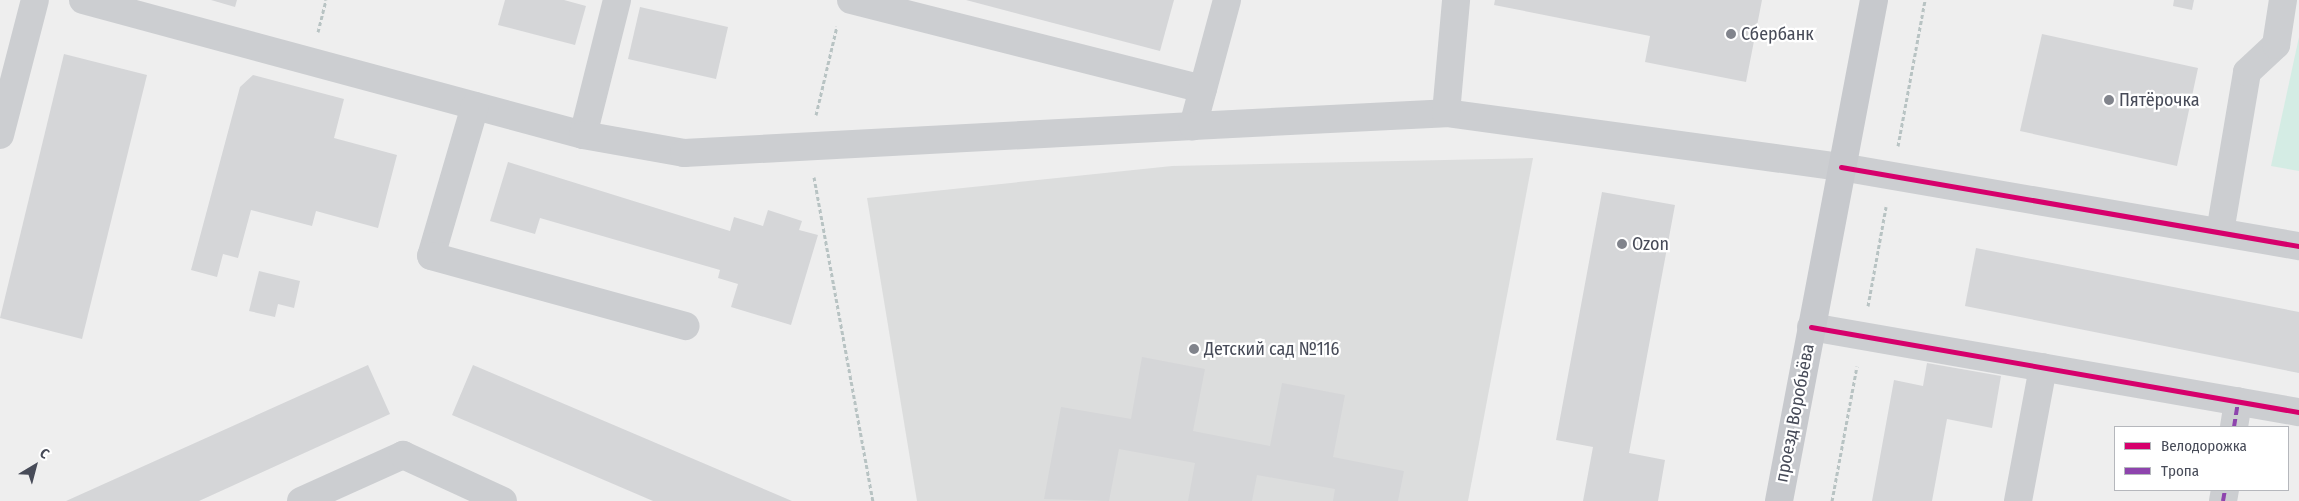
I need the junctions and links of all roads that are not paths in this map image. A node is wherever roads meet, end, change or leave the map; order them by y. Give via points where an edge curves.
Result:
1 (35, 0) edge
2 (83, 0) edge
3 (617, 0) edge
4 (1226, 0) edge
5 (1456, 0) edge
6 (1874, 0) edge
7 (2283, 0) edge
8 (844, 9) edge
9 (1202, 89) junction
10 (474, 106) junction
11 (1446, 113) junction
12 (1193, 126) junction
13 (0, 135) edge
14 (583, 135) junction
15 (1841, 167) junction
16 (2220, 232) junction
17 (2299, 246) edge
18 (686, 326) dead end
19 (1811, 327) junction
20 (2043, 367) junction
21 (2299, 412) edge
22 (2236, 414) edge
23 (301, 501) edge
24 (502, 501) edge
25 (1779, 501) edge
26 (2018, 501) edge

1 - 13 street
2 - 10 street
3 - 14 street
4 - 9 street
5 - 11 street
6 - 15 main road, проезд Воробьёва
7 - 16 street via 2276,45 2247,72
8 - 9 street
9 - 12 street
10 - 14 street
10 - 18 street via 431,256
11 - 12 street
11 - 15 street
12 - 14 street via 684,153
15 - 16 street
15 - 19 main road, проезд Воробьёва
16 - 17 street
19 - 20 street
19 - 25 main road, проезд Воробьёва
20 - 22 street
20 - 26 street
21 - 22 street
23 - 24 street via 404,455

